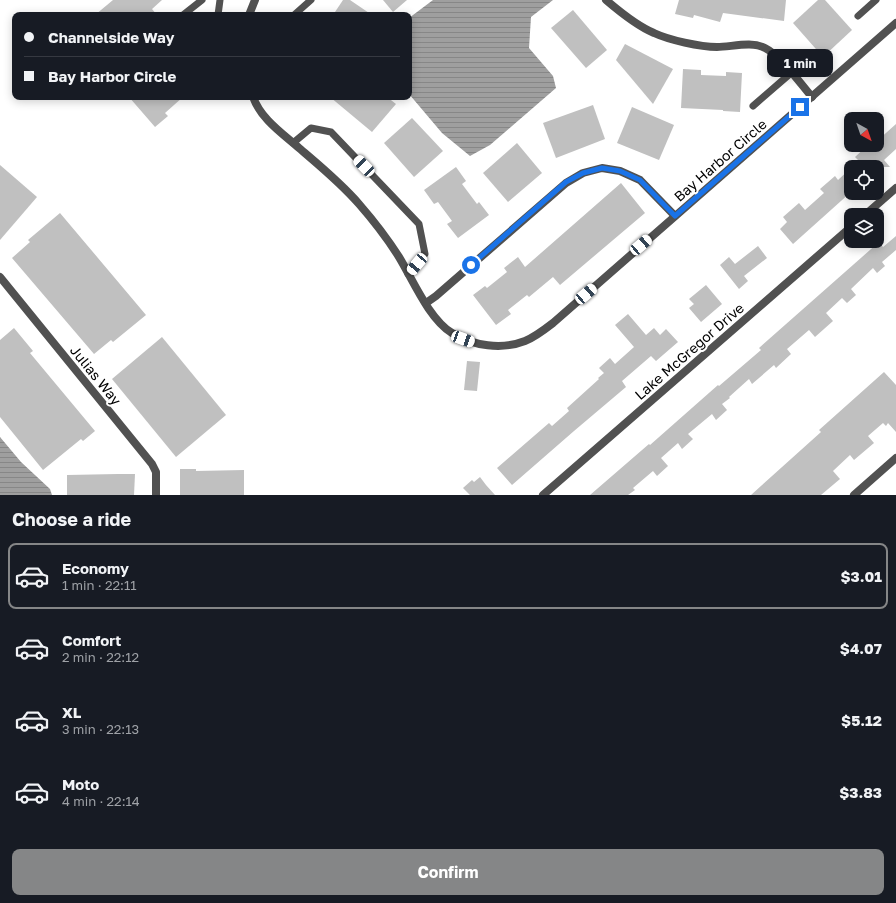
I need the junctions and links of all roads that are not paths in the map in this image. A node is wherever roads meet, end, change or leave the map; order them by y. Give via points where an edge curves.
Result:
1 (202, 0) edge
2 (220, 0) edge
3 (255, 0) edge
4 (311, 0) edge
5 (606, 0) edge
6 (876, 0) edge
7 (187, 12) edge
8 (218, 12) edge
9 (250, 12) edge
10 (297, 12) edge
11 (858, 16) dead end
12 (896, 23) edge
13 (791, 73) junction
14 (812, 97) junction
15 (254, 100) edge
16 (752, 106) dead end
17 (293, 143) junction
18 (896, 188) edge
19 (873, 208) edge
20 (675, 216) junction
21 (844, 233) edge
22 (408, 274) junction
23 (0, 277) edge
24 (426, 303) junction
25 (896, 458) edge
26 (156, 495) edge
27 (543, 495) edge
28 (854, 495) edge

1 - 7 lane
2 - 8 lane
3 - 9 street
4 - 10 lane
5 - 13 street via 654,33 673,39 715,47 752,45 765,48 776,55
6 - 11 lane
12 - 14 street, Bay Harbor Circle
13 - 14 street
13 - 16 lane
14 - 20 street, Bay Harbor Circle
15 - 17 street, Bay Harbor Circle via 264,117
17 - 22 street, Bay Harbor Circle via 354,198 387,239
17 - 22 lane via 311,128 331,132 419,224 425,254
18 - 19 street
20 - 24 street, Bay Harbor Circle via 553,323 525,341 494,346 463,339 443,327
20 - 24 street via 640,180 620,171 602,168 583,173 566,182
21 - 27 street, Lake McGregor Drive
22 - 24 street, Bay Harbor Circle
23 - 26 street, Julias Way via 152,464 156,472
25 - 28 street

